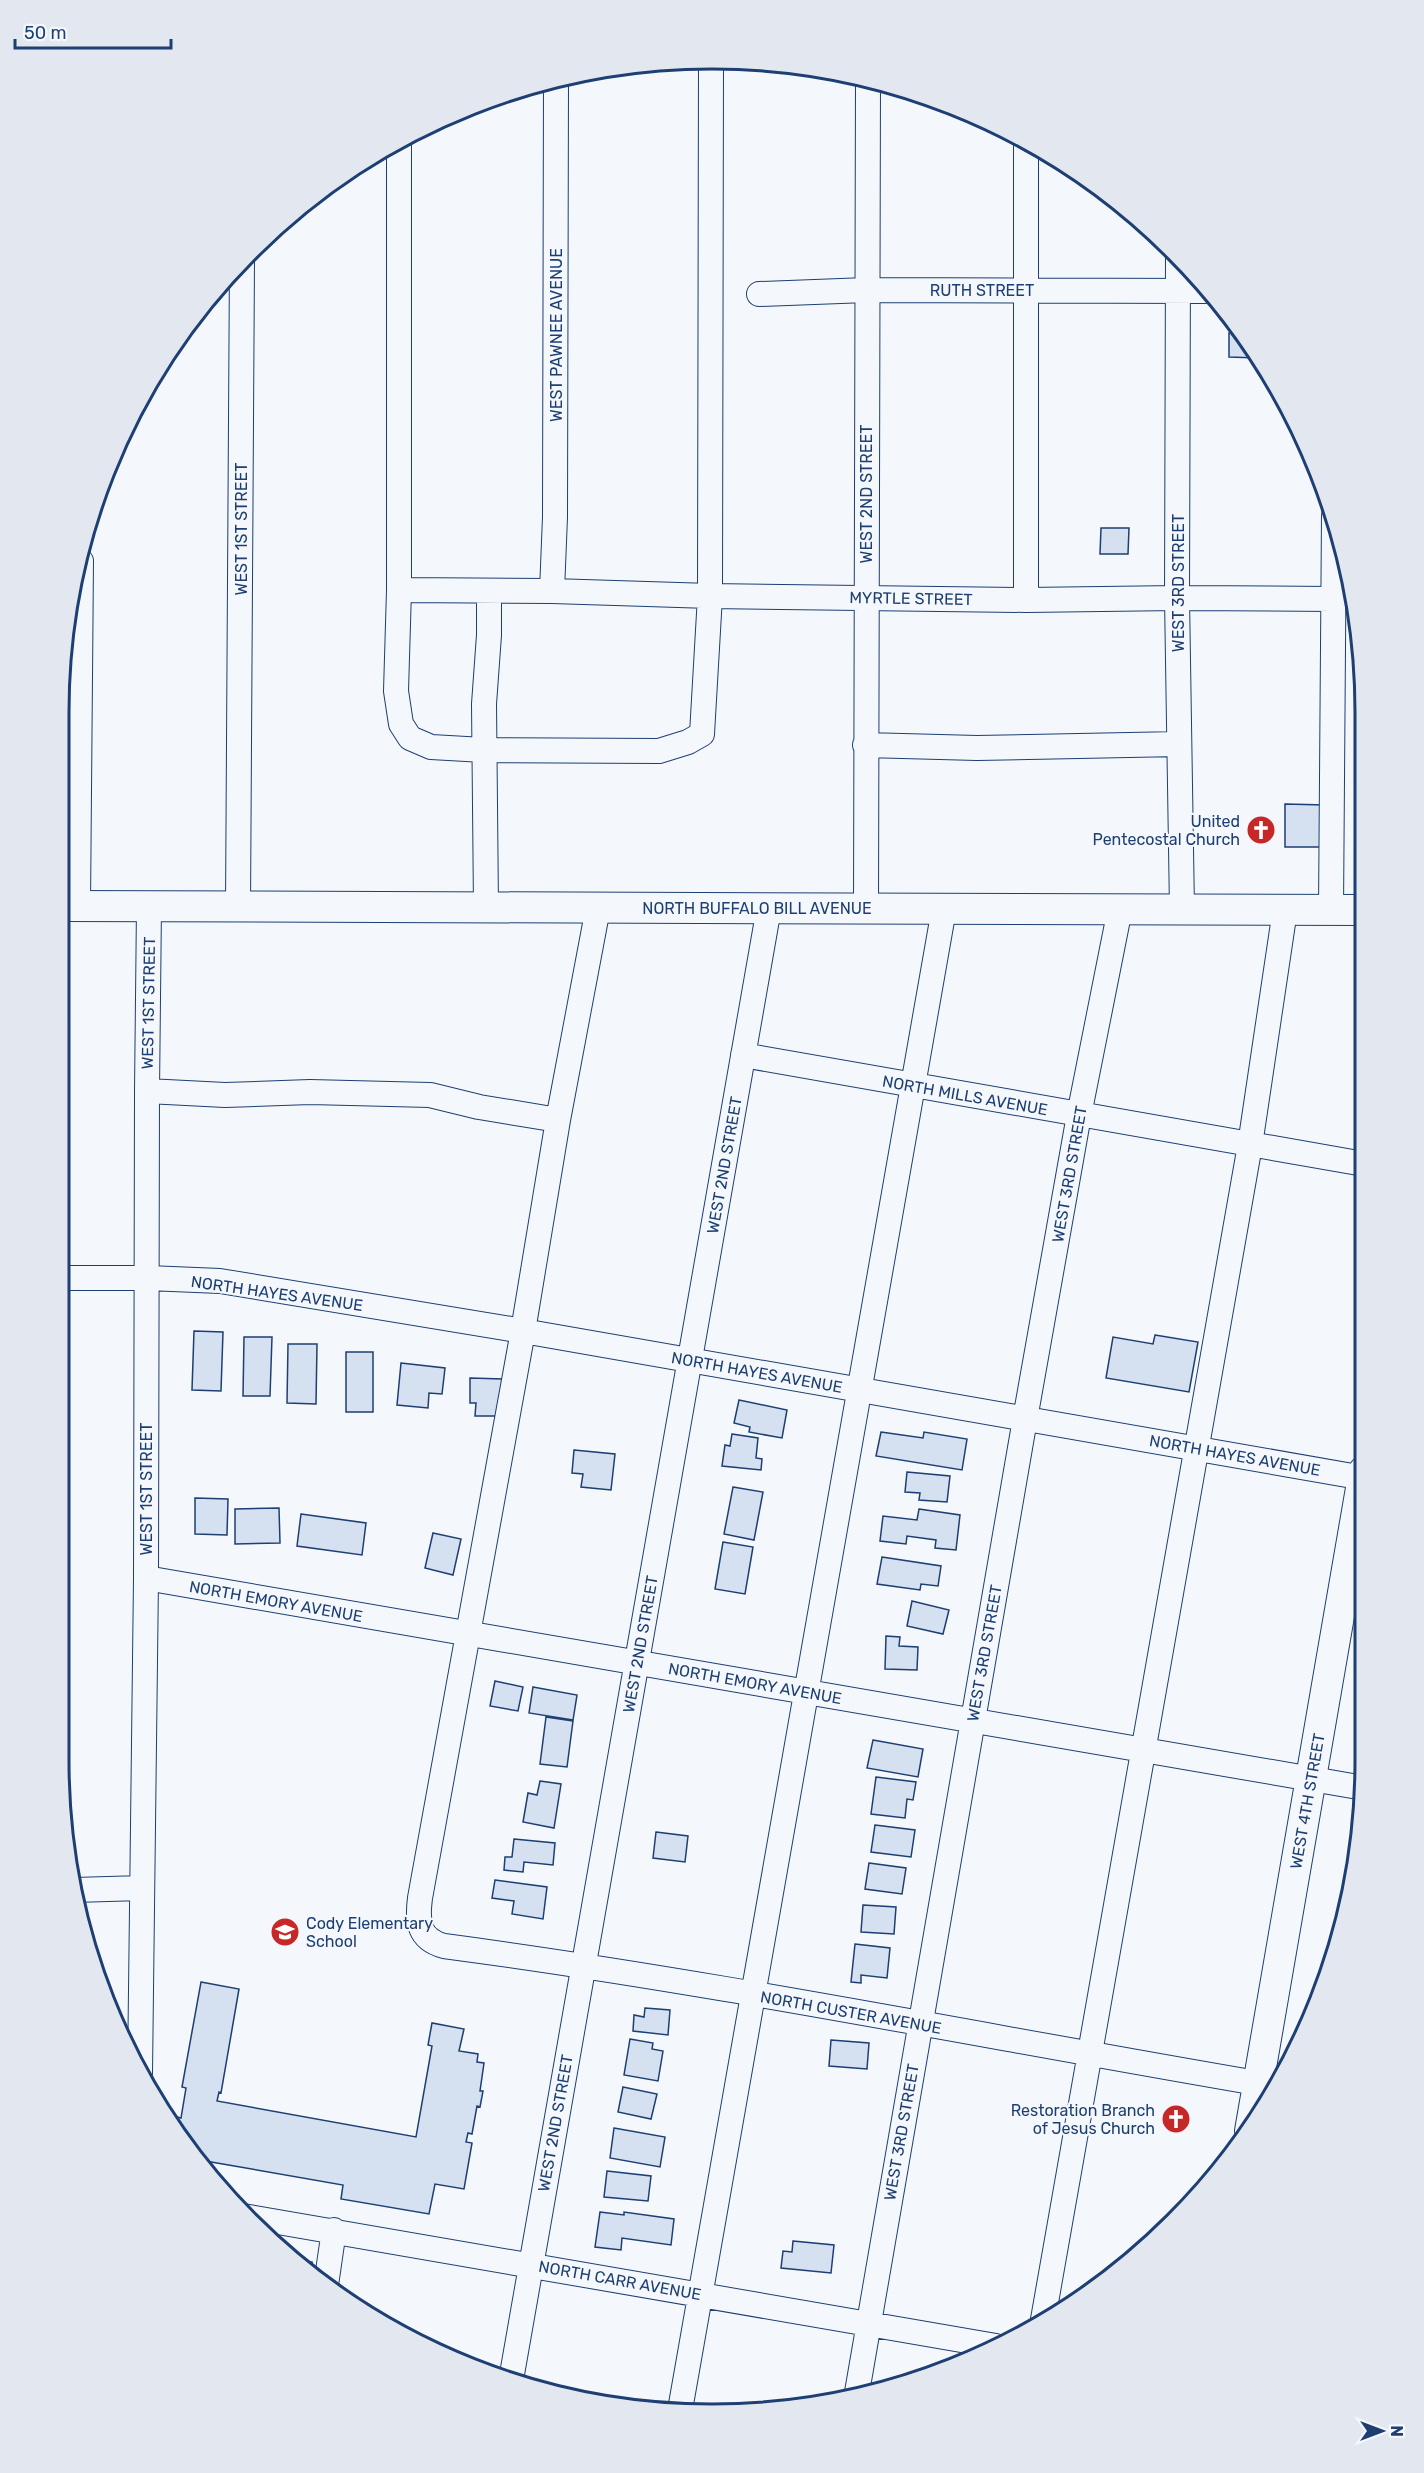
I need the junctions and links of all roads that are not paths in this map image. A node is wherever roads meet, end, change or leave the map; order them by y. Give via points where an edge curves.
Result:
1 (711, 69) edge
2 (556, 89) edge
3 (868, 89) edge
4 (399, 151) edge
5 (1026, 151) edge
6 (1178, 269) edge
7 (242, 274) edge
8 (867, 290) junction
9 (1026, 290) junction
10 (1178, 291) junction
11 (1197, 291) edge
12 (759, 294) dead end
13 (1334, 548) edge
14 (399, 590) junction
15 (489, 591) junction
16 (552, 591) junction
17 (80, 594) edge
18 (710, 596) junction
19 (865, 597) junction
20 (1177, 597) junction
21 (1333, 599) junction
22 (1026, 600) junction
23 (1179, 744) junction
24 (865, 746) junction
25 (484, 750) junction
26 (70, 906) edge
27 (149, 906) junction
28 (238, 906) junction
29 (486, 907) junction
30 (598, 908) junction
31 (769, 908) junction
32 (866, 909) junction
33 (944, 909) junction
34 (1120, 909) junction
35 (1182, 910) junction
36 (1285, 910) junction
37 (1331, 910) junction
38 (1355, 910) edge
39 (743, 1055) junction
40 (912, 1085) junction
41 (147, 1091) junction
42 (1079, 1115) junction
43 (558, 1120) junction
44 (1250, 1145) junction
45 (1355, 1162) edge
46 (69, 1278) edge
47 (148, 1278) junction
48 (524, 1331) junction
49 (690, 1360) junction
50 (860, 1390) junction
51 (1025, 1419) junction
52 (1196, 1449) junction
53 (1355, 1475) edge
54 (1355, 1527) edge
55 (146, 1578) junction
56 (468, 1633) junction
57 (637, 1662) junction
58 (806, 1692) junction
59 (972, 1720) junction
60 (1143, 1750) junction
61 (1311, 1779) junction
62 (1354, 1786) edge
63 (142, 1888) junction
64 (82, 1890) edge
65 (583, 1965) junction
66 (753, 1994) junction
67 (920, 2024) junction
68 (1090, 2054) junction
69 (140, 2055) edge
70 (1266, 2085) edge
71 (260, 2219) edge
72 (334, 2230) junction
73 (531, 2265) junction
74 (327, 2276) edge
75 (699, 2295) junction
76 (1044, 2311) edge
77 (868, 2324) junction
78 (983, 2344) edge
79 (512, 2372) edge
80 (858, 2387) edge
81 (681, 2403) edge

1 - 18 street
2 - 16 street, WEST PAWNEE AVENUE
3 - 8 street, WEST 2ND STREET
4 - 14 street
5 - 9 street
6 - 10 street, WEST 3RD STREET
7 - 28 street, WEST 1ST STREET
8 - 9 street, RUTH STREET
8 - 12 street, RUTH STREET
8 - 19 street, WEST 2ND STREET
9 - 10 street, RUTH STREET
9 - 22 street
10 - 11 street, RUTH STREET
10 - 20 street, WEST 3RD STREET
13 - 21 street
14 - 15 street, MYRTLE STREET
14 - 25 street via 396,691 401,724 410,738 431,747
15 - 16 street, MYRTLE STREET
15 - 25 street
16 - 18 street, MYRTLE STREET
17 - 26 street
18 - 19 street, MYRTLE STREET
18 - 25 street via 702,734 659,751
19 - 22 street, MYRTLE STREET
19 - 24 street, WEST 2ND STREET
20 - 21 street, MYRTLE STREET
20 - 22 street, MYRTLE STREET
20 - 23 street, WEST 3RD STREET
21 - 37 street
23 - 24 street
23 - 35 street, WEST 3RD STREET
24 - 32 street, WEST 2ND STREET
25 - 29 street
26 - 27 main road, NORTH BUFFALO BILL AVENUE
27 - 28 main road, NORTH BUFFALO BILL AVENUE
27 - 41 street, WEST 1ST STREET
28 - 29 main road, NORTH BUFFALO BILL AVENUE
29 - 30 main road, NORTH BUFFALO BILL AVENUE
30 - 31 main road, NORTH BUFFALO BILL AVENUE
30 - 43 street
31 - 32 main road, NORTH BUFFALO BILL AVENUE
31 - 39 street, WEST 2ND STREET
32 - 33 main road, NORTH BUFFALO BILL AVENUE
33 - 34 main road, NORTH BUFFALO BILL AVENUE
33 - 40 street
34 - 35 main road, NORTH BUFFALO BILL AVENUE
34 - 42 street, WEST 3RD STREET
35 - 36 main road, NORTH BUFFALO BILL AVENUE
36 - 37 main road, NORTH BUFFALO BILL AVENUE
36 - 44 street
37 - 38 main road, NORTH BUFFALO BILL AVENUE
39 - 40 street, NORTH MILLS AVENUE
39 - 49 street, WEST 2ND STREET
40 - 42 street, NORTH MILLS AVENUE
40 - 50 street
41 - 43 street via 430,1095
41 - 47 street, WEST 1ST STREET
42 - 44 street, NORTH MILLS AVENUE
42 - 51 street, WEST 3RD STREET
43 - 48 street
44 - 45 street, NORTH MILLS AVENUE
44 - 52 street
46 - 47 street, NORTH HAYES AVENUE
47 - 48 street, NORTH HAYES AVENUE via 220,1281
47 - 55 street, WEST 1ST STREET
48 - 49 street, NORTH HAYES AVENUE
48 - 56 street
49 - 50 street, NORTH HAYES AVENUE
49 - 57 street, WEST 2ND STREET
50 - 51 street, NORTH HAYES AVENUE
50 - 58 street
51 - 52 street, NORTH HAYES AVENUE
51 - 59 street, WEST 3RD STREET
52 - 53 street, NORTH HAYES AVENUE
52 - 60 street
54 - 61 main road, WEST 4TH STREET
55 - 56 street, NORTH EMORY AVENUE
55 - 63 street, WEST 1ST STREET
56 - 57 street, NORTH EMORY AVENUE
56 - 65 street, NORTH CUSTER AVENUE via 417,1917 420,1926 429,1940 444,1947
57 - 58 street, NORTH EMORY AVENUE
57 - 65 street, WEST 2ND STREET
58 - 59 street, NORTH EMORY AVENUE
58 - 66 street
59 - 60 street, NORTH EMORY AVENUE
59 - 67 street, WEST 3RD STREET
60 - 61 street, NORTH EMORY AVENUE
60 - 68 street
61 - 62 street, NORTH EMORY AVENUE
61 - 70 main road, WEST 4TH STREET
63 - 64 street
63 - 69 street, WEST 1ST STREET
65 - 66 street, NORTH CUSTER AVENUE
65 - 73 street, WEST 2ND STREET
66 - 67 street, NORTH CUSTER AVENUE
66 - 75 street
67 - 68 street, NORTH CUSTER AVENUE
67 - 77 street, WEST 3RD STREET
68 - 70 street, NORTH CUSTER AVENUE
68 - 76 street
71 - 72 street, NORTH CARR AVENUE
72 - 73 street, NORTH CARR AVENUE
72 - 74 street
73 - 75 street, NORTH CARR AVENUE
73 - 79 street, WEST 2ND STREET
75 - 77 street, NORTH CARR AVENUE
75 - 81 street
77 - 78 street, NORTH CARR AVENUE
77 - 80 street, WEST 3RD STREET

